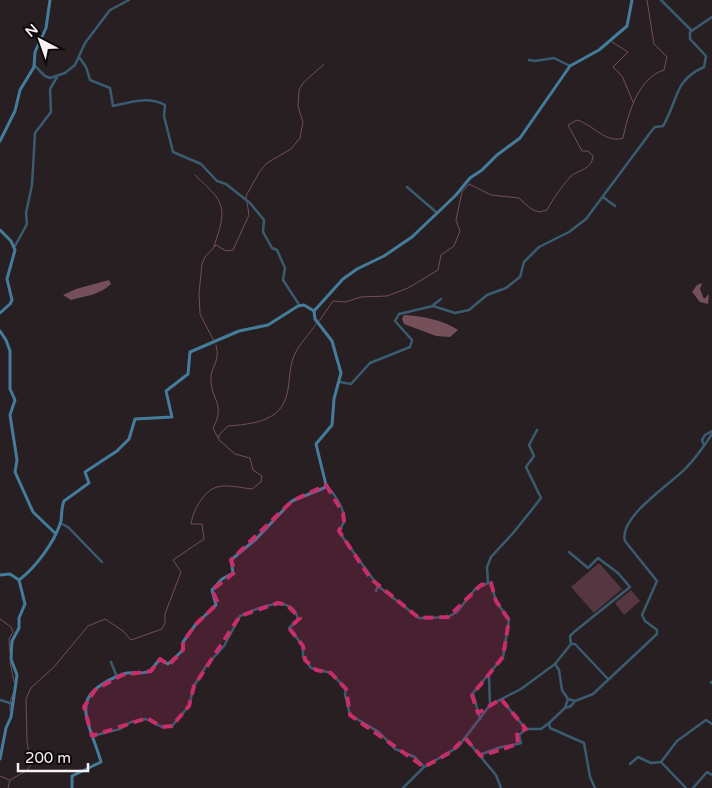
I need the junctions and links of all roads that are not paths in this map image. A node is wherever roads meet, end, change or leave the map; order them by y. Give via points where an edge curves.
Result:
1 (50, 0) edge
2 (129, 0) edge
3 (632, 0) edge
4 (661, 0) edge
5 (712, 17) edge
6 (692, 31) junction
7 (79, 57) junction
8 (529, 60) dead end
9 (34, 65) junction
10 (570, 66) junction
11 (57, 77) junction
12 (0, 141) edge
13 (407, 187) dead end
14 (602, 196) junction
15 (615, 206) dead end
16 (436, 212) junction
17 (0, 230) edge
18 (15, 246) junction
19 (441, 299) dead end
20 (300, 306) junction
21 (432, 306) junction
22 (314, 312) junction
23 (0, 314) edge
24 (0, 330) edge
25 (340, 382) junction
26 (537, 430) dead end
27 (712, 432) edge
28 (704, 445) junction
29 (326, 485) junction
30 (60, 523) junction
31 (55, 533) junction
32 (569, 552) dead end
33 (102, 562) dead end
34 (0, 575) edge
35 (19, 580) junction
36 (488, 583) junction
37 (378, 586) junction
38 (376, 591) dead end
39 (571, 644) junction
40 (112, 662) dead end
41 (555, 664) junction
42 (489, 676) junction
43 (117, 677) junction
44 (609, 680) junction
45 (501, 699) junction
46 (568, 699) junction
47 (0, 700) edge
48 (575, 701) junction
49 (13, 704) junction
50 (490, 705) junction
51 (565, 708) junction
52 (480, 719) junction
53 (169, 723) dead end
54 (549, 723) junction
55 (712, 724) edge
56 (164, 727) junction
57 (526, 729) junction
58 (92, 736) junction
59 (465, 738) junction
60 (479, 755) junction
61 (0, 757) edge
62 (661, 762) junction
63 (630, 764) dead end
64 (424, 767) junction
65 (712, 775) edge
66 (72, 788) edge
67 (403, 788) edge
68 (501, 788) edge
69 (595, 788) edge
70 (686, 788) edge
71 (693, 788) edge

1 - 9 main road via 46,28 35,52
2 - 7 street via 110,10
3 - 10 main road via 627,26 599,50
4 - 6 street
5 - 6 street
6 - 14 street via 690,39 706,56 704,68 690,73 683,80 663,126 655,127
7 - 11 street via 75,65
7 - 20 street via 90,80 110,88 113,106 145,100 165,105 164,116 173,152 201,164 217,181 226,184 258,212 264,220 263,232 272,248 278,250 286,268 283,280
8 - 10 street via 554,58
9 - 11 street via 44,76
9 - 12 main road via 20,90 15,111
10 - 16 main road via 526,132 470,178
11 - 18 street via 50,89 51,112 36,131 27,224
13 - 16 street
14 - 15 street
14 - 21 street via 580,225 539,247 524,262 520,277 506,288 486,294 469,310 455,313
16 - 22 main road via 403,243 343,279
17 - 18 main road
18 - 23 main road via 7,279 12,300
19 - 21 street
20 - 22 main road
20 - 30 main road via 268,325 239,331 190,352 188,374 166,391 172,417 135,419 129,439 85,472 89,483 64,502
21 - 25 street via 402,312 396,318 412,340 410,347 370,363 351,384
22 - 25 main road via 315,319 332,341
24 - 31 main road via 10,356 10,388 14,400 10,421 17,460 15,472 33,512
25 - 29 main road via 334,399 332,425 316,444
26 - 36 street via 529,445 534,456 526,467 541,498 490,556
27 - 28 street
27 - 28 street via 704,435
28 - 44 street via 677,477 637,510 624,535 625,541 657,581 642,615 658,633
29 - 37 street via 343,513 344,521 339,532
29 - 43 main road via 292,501 231,560 233,573 212,590 216,605 196,624 183,642 182,651 171,663 160,659 146,673
30 - 31 main road
30 - 33 street via 68,527
31 - 35 main road via 32,568
32 - 39 street via 588,568 598,558 618,573 630,588 574,632 570,636
34 - 35 main road via 10,574
35 - 49 main road via 26,604 19,618 20,628 12,641 11,659 17,675
36 - 37 street via 476,588 457,612 448,617 427,618 419,618
36 - 42 street via 491,583 496,601 508,620 503,657
37 - 38 street
39 - 41 street
39 - 44 street via 575,644
40 - 43 street
41 - 45 street
41 - 46 street via 560,670 562,690
42 - 50 street
42 - 52 street via 473,693
43 - 58 main road via 94,690 85,704 87,726
44 - 48 street via 593,694
45 - 50 street
45 - 57 street
46 - 48 street
46 - 51 street
47 - 49 street
48 - 51 street
49 - 61 main road
50 - 52 street
51 - 54 street
52 - 59 street
53 - 56 street
54 - 57 street via 541,729
54 - 69 street via 556,732 575,737 585,744
55 - 62 street via 706,720 678,741
56 - 58 street via 146,719 131,722 120,730
56 - 64 street via 172,726 184,715 190,706 194,686 224,646 240,616 268,605 283,604 298,618 289,628 303,646 305,660 316,670 330,673 346,689 350,715 379,732 395,750 416,757
57 - 60 street via 519,735 521,743
58 - 66 main road via 101,762 72,776
59 - 60 street
59 - 64 street via 451,752
60 - 68 street via 496,775
62 - 63 street via 651,763 638,757
62 - 70 street
64 - 67 street
65 - 71 street via 706,772

